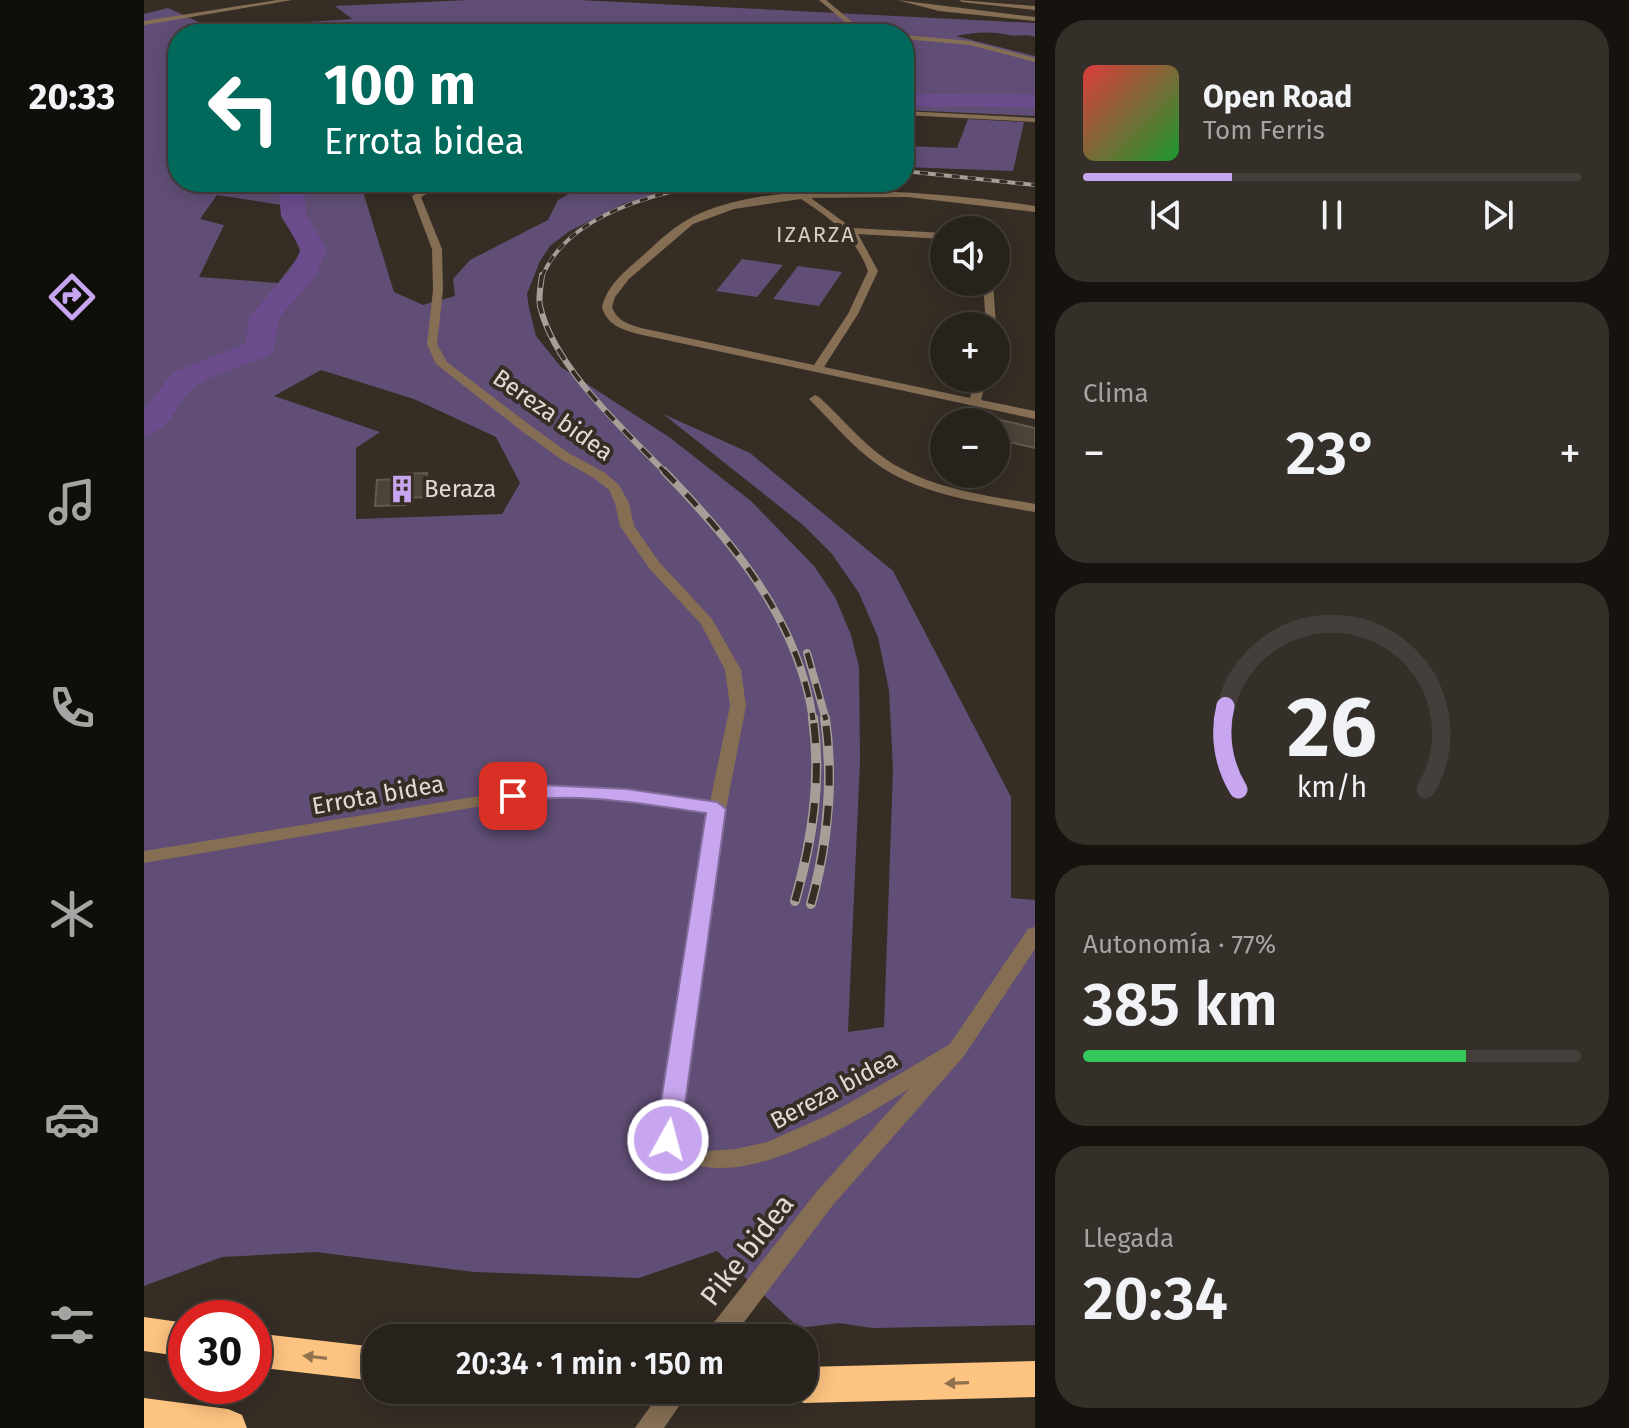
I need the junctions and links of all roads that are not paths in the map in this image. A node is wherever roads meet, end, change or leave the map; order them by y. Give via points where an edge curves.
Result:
1 (822, 0) edge
2 (902, 0) edge
3 (962, 0) edge
4 (287, 1) edge
5 (1034, 3) edge
6 (1035, 19) edge
7 (144, 23) edge
8 (850, 24) edge
9 (914, 38) edge
10 (1035, 60) edge
11 (914, 114) edge
12 (1035, 120) edge
13 (424, 192) edge
14 (804, 197) junction
15 (1035, 209) edge
16 (853, 231) junction
17 (930, 235) edge
18 (817, 369) junction
19 (977, 392) edge
20 (815, 399) dead end
21 (974, 403) junction
22 (1035, 415) edge
23 (1035, 508) edge
24 (717, 809) junction
25 (144, 857) edge
26 (1035, 934) edge
27 (957, 1050) junction
28 (728, 1324) edge
29 (144, 1334) edge
30 (168, 1337) edge
31 (272, 1352) edge
32 (362, 1362) edge
33 (1035, 1379) edge
34 (818, 1385) edge
35 (666, 1404) edge
36 (144, 1416) edge
37 (228, 1428) edge
38 (648, 1428) edge

1 - 8 street
2 - 6 street
3 - 5 street
4 - 7 street
9 - 10 street via 970,43
11 - 12 street
13 - 24 street, Bereza bidea via 416,196 437,249 432,344 442,364 614,488 627,526 654,565 707,622 733,670 738,706
14 - 15 street via 909,194
14 - 16 street
14 - 18 street via 734,207 692,221 616,285 607,313 616,325
16 - 17 street
16 - 18 street via 873,271
18 - 21 street
19 - 21 street
20 - 23 street via 880,461 905,476
21 - 22 street
24 - 25 street, Errota bidea via 627,795 541,791
24 - 27 street, Bereza bidea via 668,1140 703,1160 764,1155
26 - 27 street, Pike bidea
27 - 28 street, Pike bidea via 825,1198
29 - 30 highway
32 -> 31 highway
33 -> 34 highway
35 - 38 street
36 - 37 highway

